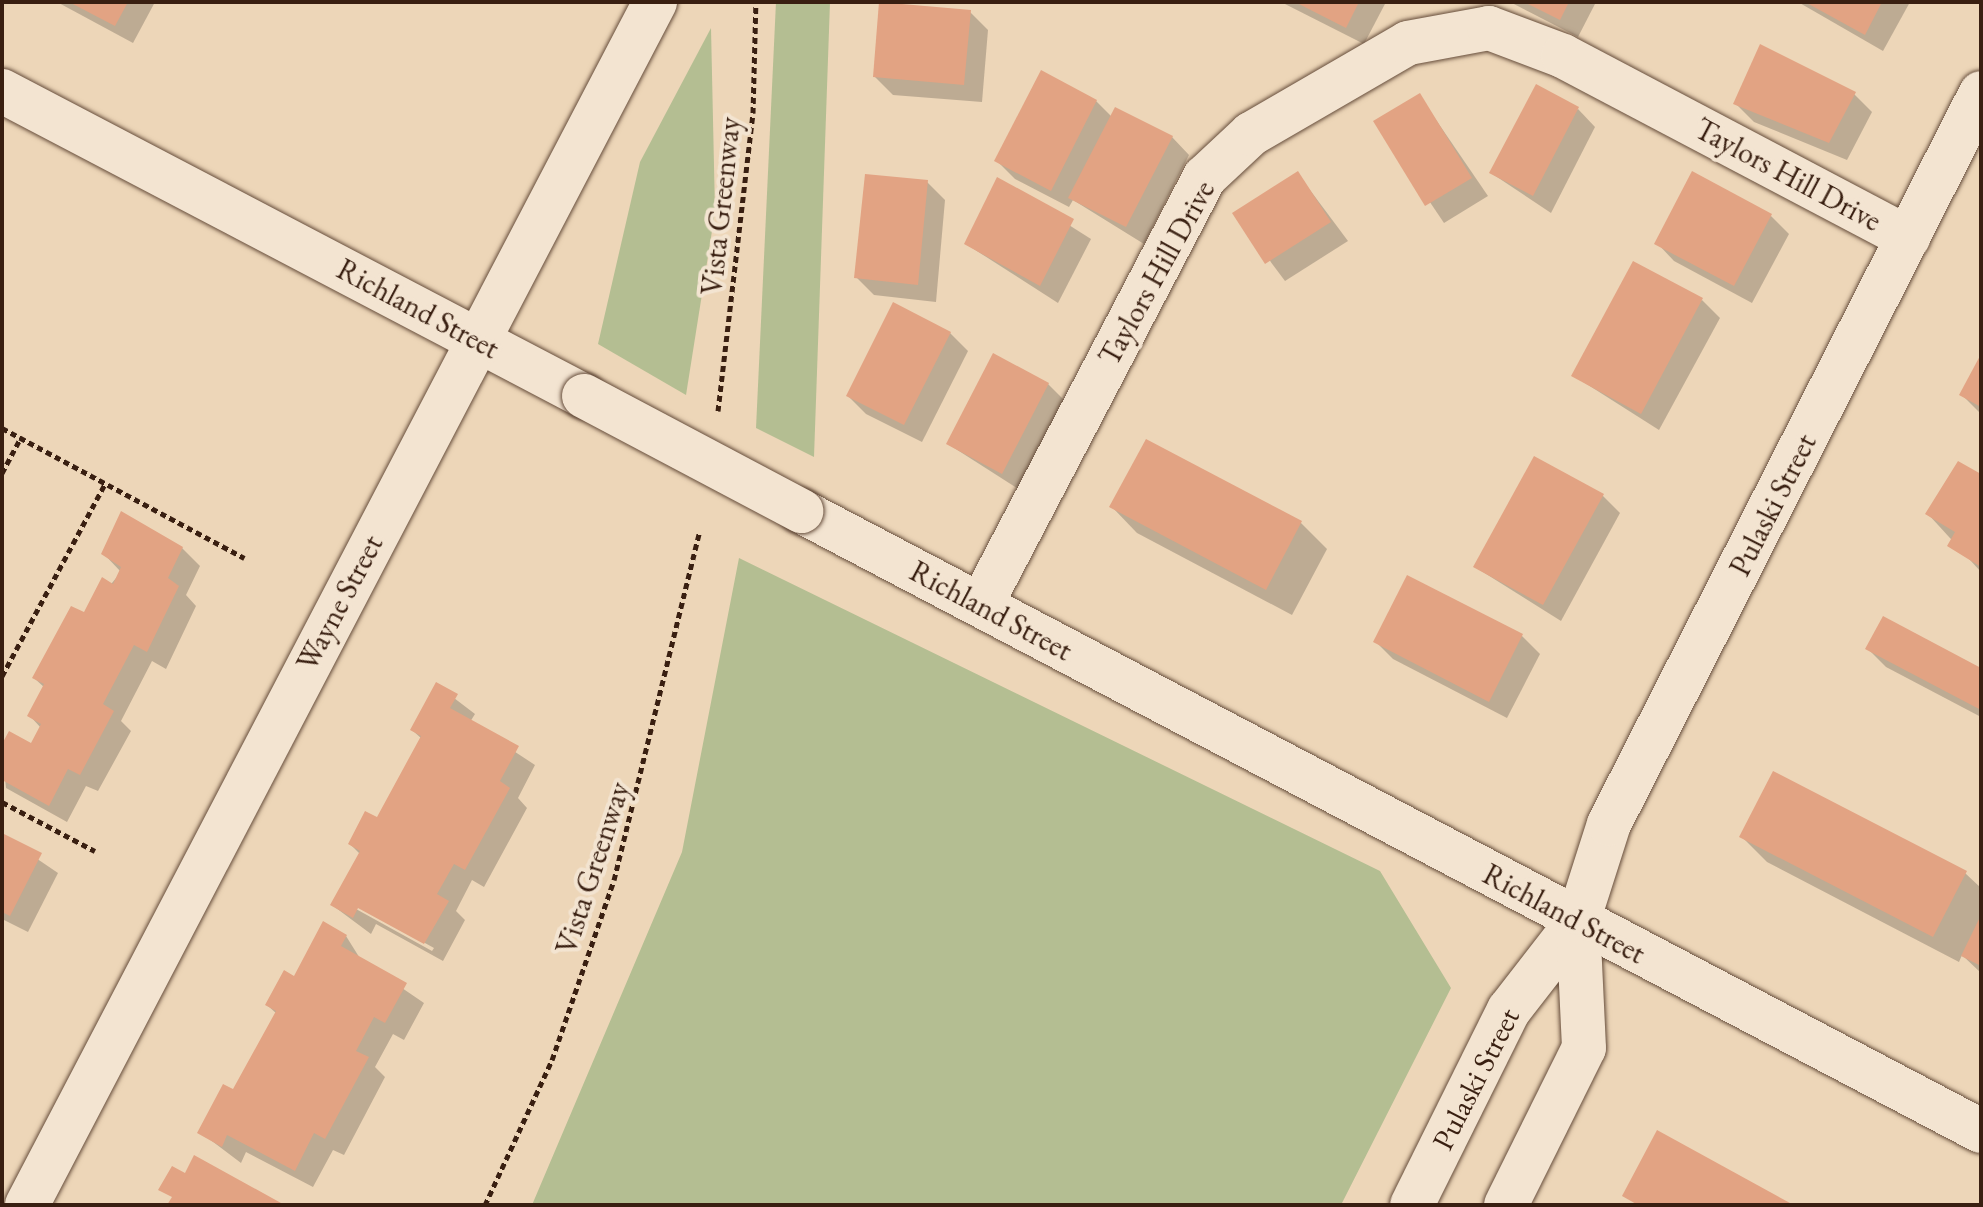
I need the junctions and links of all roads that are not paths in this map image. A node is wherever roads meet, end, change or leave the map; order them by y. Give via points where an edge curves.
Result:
1 (655, 2) edge
2 (2, 91) edge
3 (1981, 93) edge
4 (1908, 238) junction
5 (478, 341) junction
6 (981, 605) junction
7 (1578, 921) junction
8 (1981, 1131) edge
9 (27, 1205) edge
10 (1412, 1205) edge
11 (1506, 1205) edge

1 - 5 street, Wayne Street
2 - 5 street, Richland Street
3 - 4 street, Pulaski Street
4 - 6 street, Taylors Hill Drive via 1563,56 1489,28 1408,43 1251,134 1205,177
4 - 7 street, Pulaski Street via 1609,824
5 - 6 street, Richland Street, bridge
5 - 9 street, Wayne Street
6 - 7 street, Richland Street
7 - 8 street, Richland Street
7 - 10 street, Pulaski Street via 1509,1010
7 - 11 street, Pulaski Street via 1584,1048

